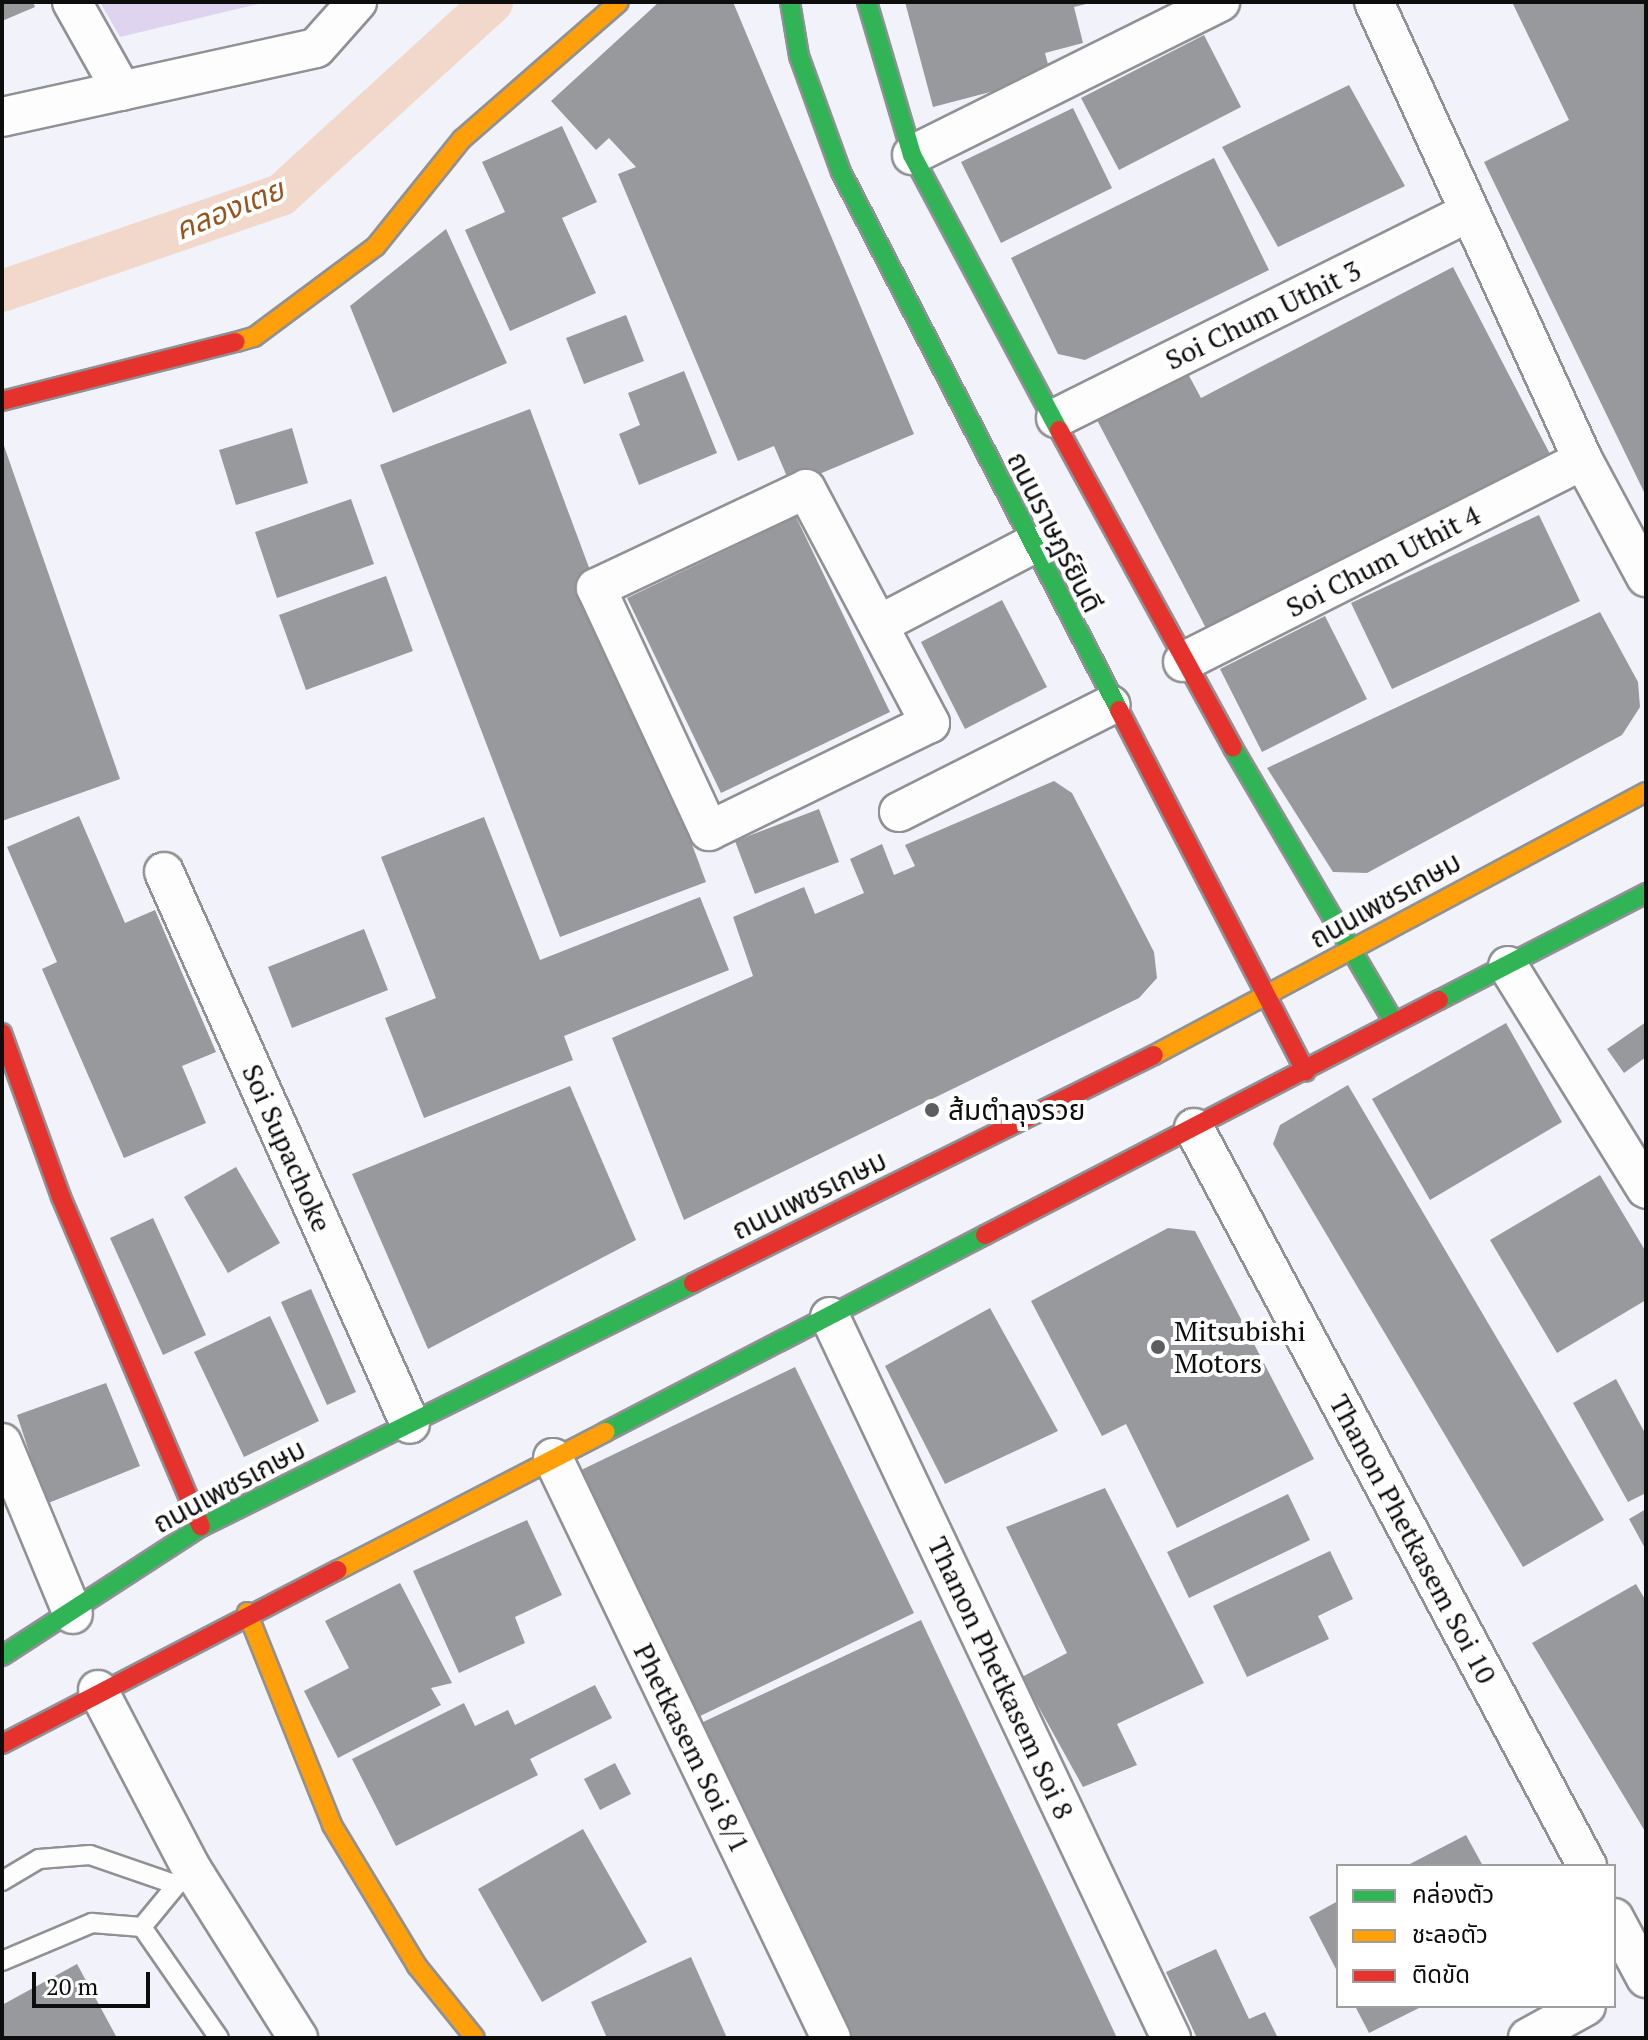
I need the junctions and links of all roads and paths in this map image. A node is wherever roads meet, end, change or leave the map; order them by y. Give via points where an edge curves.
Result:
1 (72, 2) edge
2 (357, 2) edge
3 (619, 2) edge
4 (790, 2) edge
5 (867, 2) edge
6 (1220, 2) edge
7 (1374, 2) edge
8 (122, 91) junction
9 (2, 117) edge
10 (912, 155) junction
11 (1469, 212) junction
12 (2, 401) edge
13 (1056, 418) junction
14 (1583, 460) junction
15 (1031, 545) junction
16 (1646, 577) edge
17 (880, 624) junction
18 (1183, 662) junction
19 (1111, 705) junction
20 (1646, 792) edge
21 (899, 812) dead end
22 (164, 872) dead end
23 (1646, 893) edge
24 (1350, 949) junction
25 (1508, 966) junction
26 (1263, 1001) junction
27 (1394, 1022) junction
28 (2, 1033) edge
29 (1306, 1072) junction
30 (1194, 1128) junction
31 (1646, 1189) edge
32 (830, 1317) junction
33 (410, 1424) junction
34 (2, 1443) edge
35 (553, 1458) junction
36 (201, 1527) junction
37 (247, 1612) junction
38 (73, 1614) junction
39 (2, 1656) edge
40 (98, 1690) junction
41 (2, 1744) edge
42 (1586, 1864) edge
43 (184, 1876) junction
44 (2, 1881) edge
45 (1616, 1924) edge
46 (142, 1927) junction
47 (2, 1961) edge
48 (1635, 1981) edge
49 (1582, 2008) edge
50 (219, 2038) edge
51 (298, 2038) edge
52 (475, 2038) edge
53 (831, 2038) edge
54 (1171, 2038) edge
55 (1528, 2038) edge

1 - 8 street
2 - 8 street via 316,48
3 - 12 main road via 462,139 376,246 254,337
4 - 15 main road, ถนนราษฎร์ยินดี via 799,56 841,172
5 - 10 main road, ถนนราษฎร์ยินดี
6 - 10 street
7 - 11 street
8 - 9 street
10 - 13 main road, ถนนราษฎร์ยินดี
11 - 13 street, Soi Chum Uthit 3
11 - 14 street
13 - 18 main road, ถนนราษฎร์ยินดี
14 - 16 street
14 - 18 street, Soi Chum Uthit 4
15 - 17 street
15 - 19 main road, ถนนราษฎร์ยินดี
17 - 17 street via 930,723 709,831 596,588 806,489
18 - 24 main road, ถนนราษฎร์ยินดี
19 - 21 street
19 - 26 main road, ถนนราษฎร์ยินดี
20 - 24 main road, ถนนเพชรเกษม
22 - 33 street, Soi Supachoke
23 - 25 main road
24 - 26 main road, ถนนเพชรเกษม
24 - 27 main road, ถนนราษฎร์ยินดี
25 - 27 main road
25 - 31 street
26 - 29 main road, ถนนราษฎร์ยินดี
26 - 33 main road, ถนนเพชรเกษม
27 - 29 main road
28 - 36 main road via 61,1197
29 - 30 main road
30 - 32 main road
30 - 42 street, Thanon Phetkasem Soi 10
32 - 35 main road
32 - 54 street, Thanon Phetkasem Soi 8
33 - 36 main road, ถนนเพชรเกษม
34 - 38 street
35 - 37 main road
35 - 53 street, Phetkasem Soi 8/1
36 - 38 main road, ถนนเพชรเกษม
37 - 40 main road
37 - 52 main road via 332,1825 417,1966
38 - 39 main road, ถนนเพชรเกษม
40 - 41 main road
40 - 43 street
43 - 44 lane via 90,1855 39,1859
43 - 46 lane
43 - 51 street
45 - 48 street
46 - 47 lane via 92,1923
46 - 50 lane
49 - 55 street

